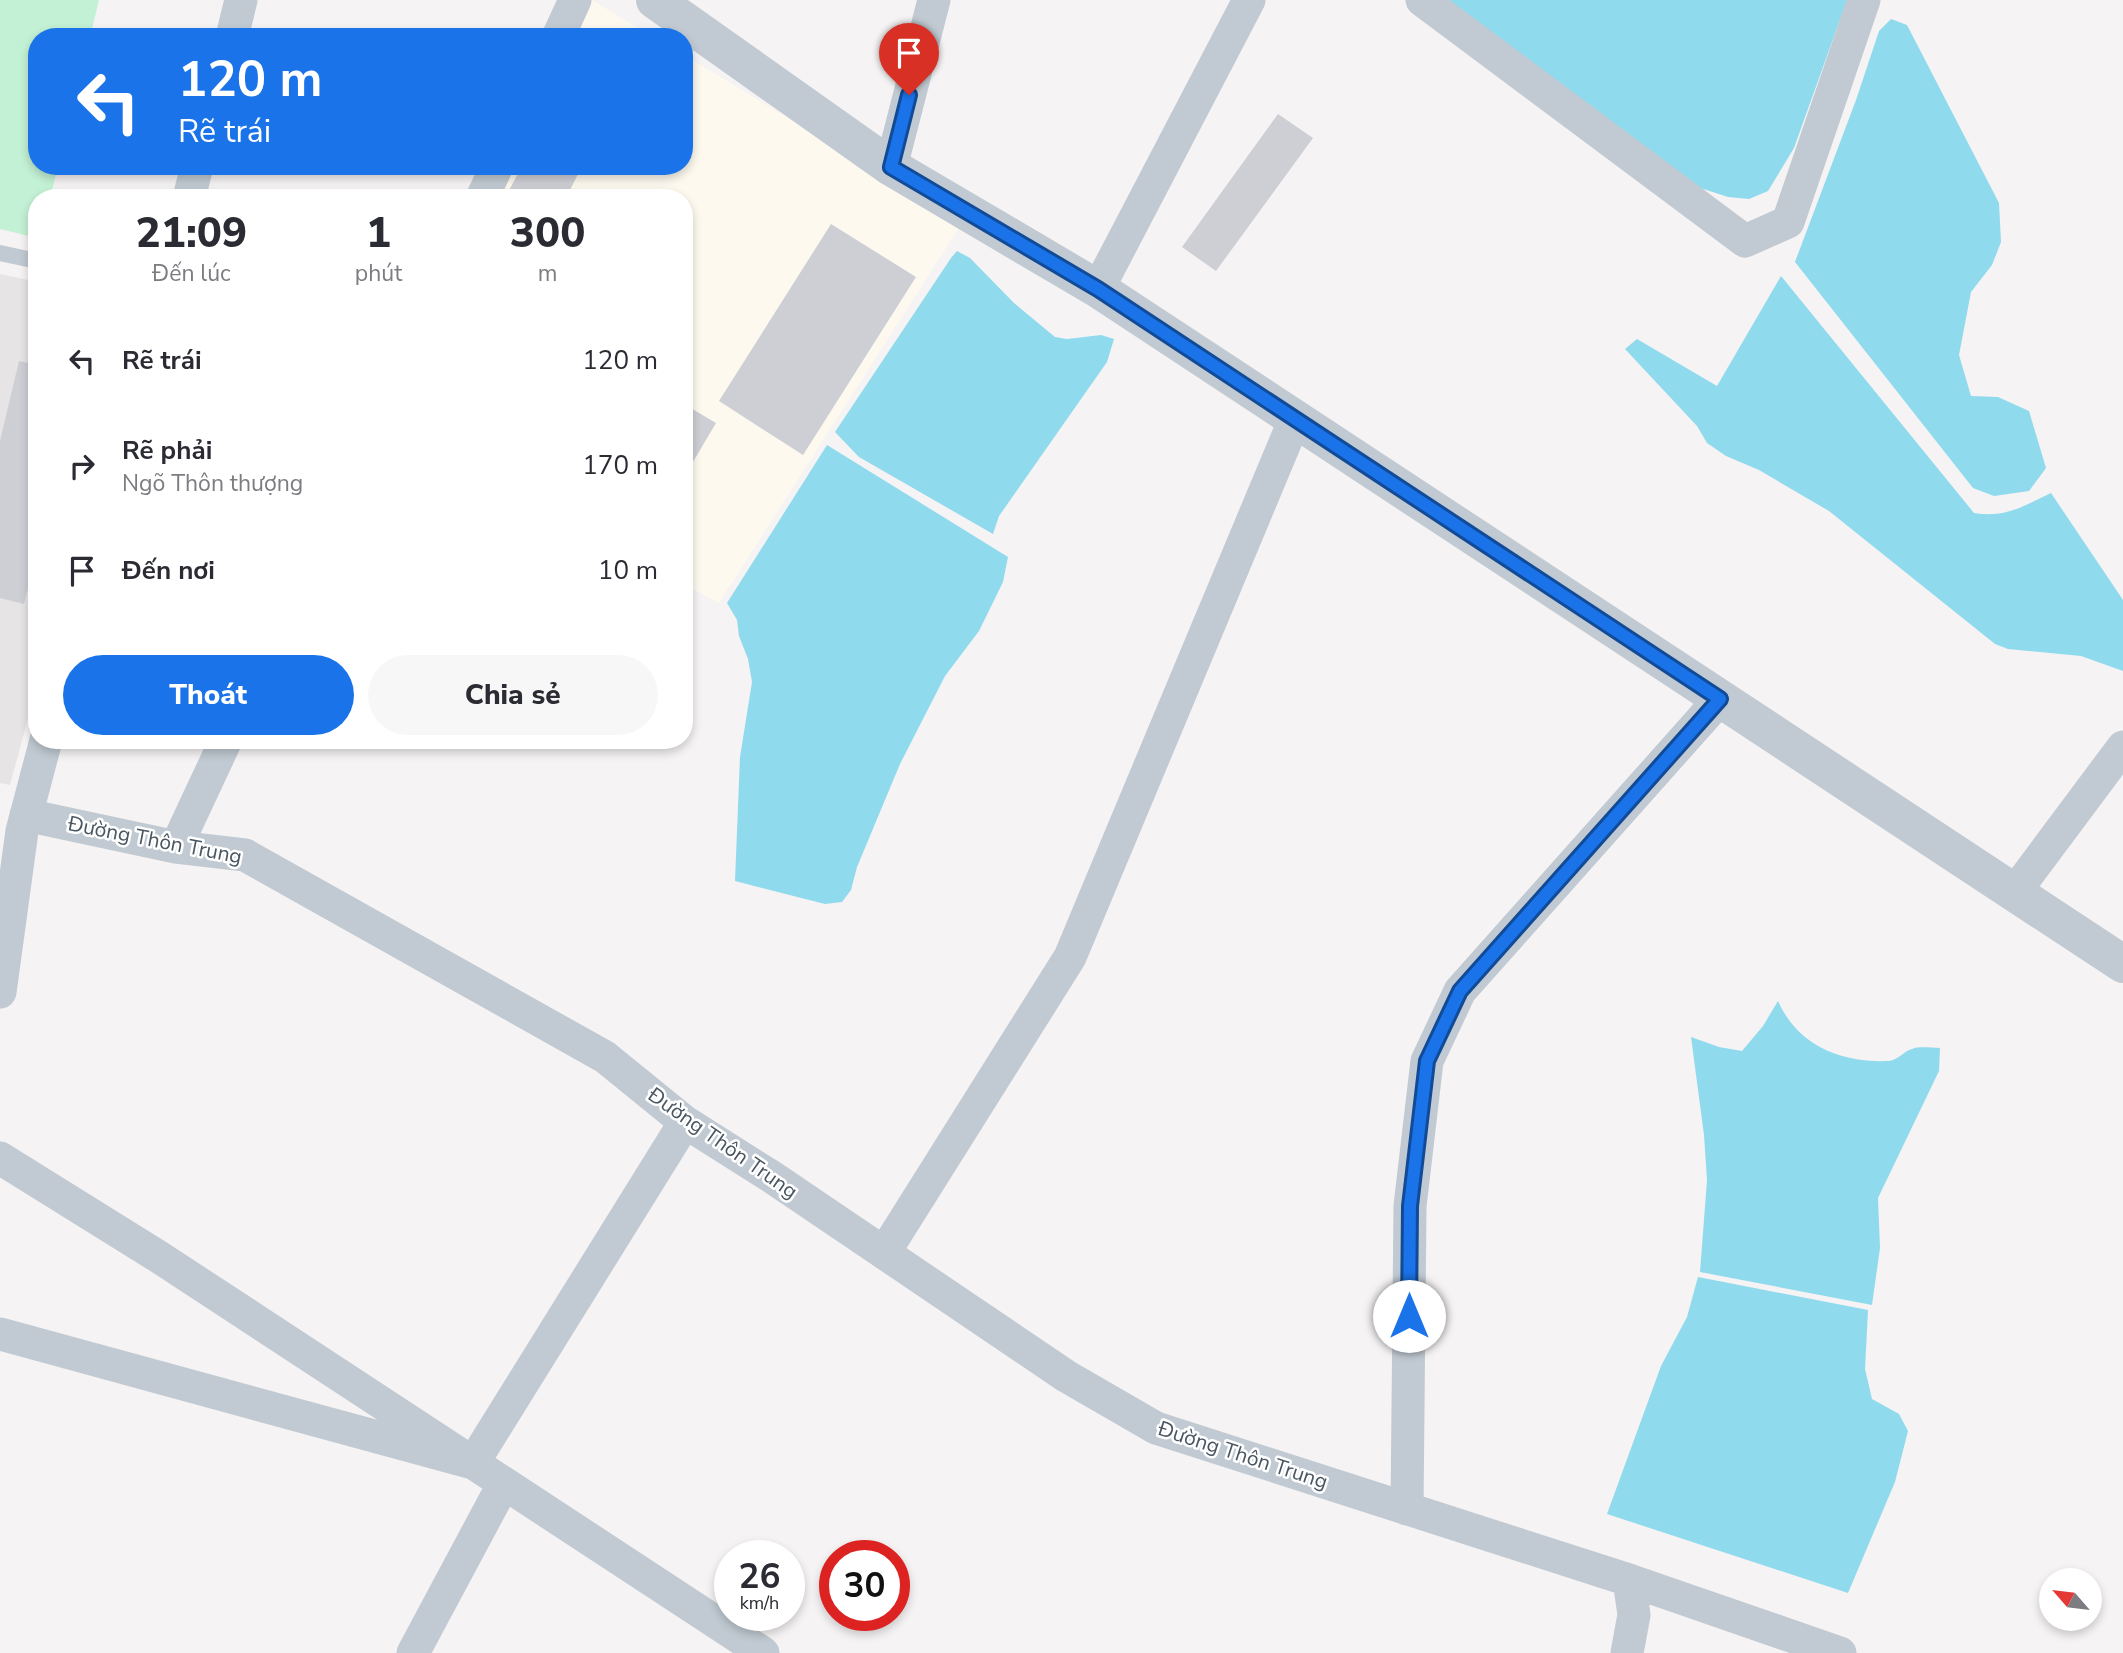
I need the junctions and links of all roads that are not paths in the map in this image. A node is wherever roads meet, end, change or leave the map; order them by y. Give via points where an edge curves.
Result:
1 (241, 0) edge
2 (575, 0) edge
3 (655, 0) edge
4 (934, 0) edge
5 (1249, 0) edge
6 (1422, 0) edge
7 (1864, 0) edge
8 (234, 28) edge
9 (562, 28) edge
10 (891, 167) junction
11 (0, 253) edge
12 (28, 259) edge
13 (1098, 289) junction
14 (1295, 418) junction
15 (1720, 699) junction
16 (2123, 747) edge
17 (44, 749) edge
18 (222, 749) edge
19 (26, 815) junction
20 (176, 847) junction
21 (2014, 892) junction
22 (2123, 964) edge
23 (0, 992) edge
24 (685, 1122) junction
25 (0, 1158) edge
26 (884, 1253) junction
27 (0, 1334) edge
28 (473, 1463) junction
29 (504, 1483) junction
30 (1407, 1509) junction
31 (1629, 1580) junction
32 (413, 1653) edge
33 (764, 1653) edge
34 (1627, 1653) edge
35 (1840, 1653) edge

1 - 8 street
2 - 9 street
3 - 10 street
4 - 10 street
5 - 13 street
6 - 7 street via 1745,241 1788,222
10 - 13 street
11 - 12 lane
13 - 14 street
14 - 15 street
14 - 26 street via 1070,957
15 - 21 street
15 - 30 street via 1460,991 1427,1061 1410,1206
16 - 21 street
17 - 19 street
18 - 20 street
19 - 20 street, Đường Thôn Trung
19 - 23 street
20 - 24 street, Đường Thôn Trung via 245,855 605,1057
21 - 22 street
24 - 26 street, Đường Thôn Trung
24 - 28 street
25 - 28 street
26 - 30 street, Đường Thôn Trung via 1066,1376 1156,1428
27 - 28 street
28 - 29 street
29 - 32 street
29 - 33 street
30 - 31 street, Đường Thôn Trung
31 - 34 street via 1634,1615
31 - 35 street, Đường Thôn Trung

